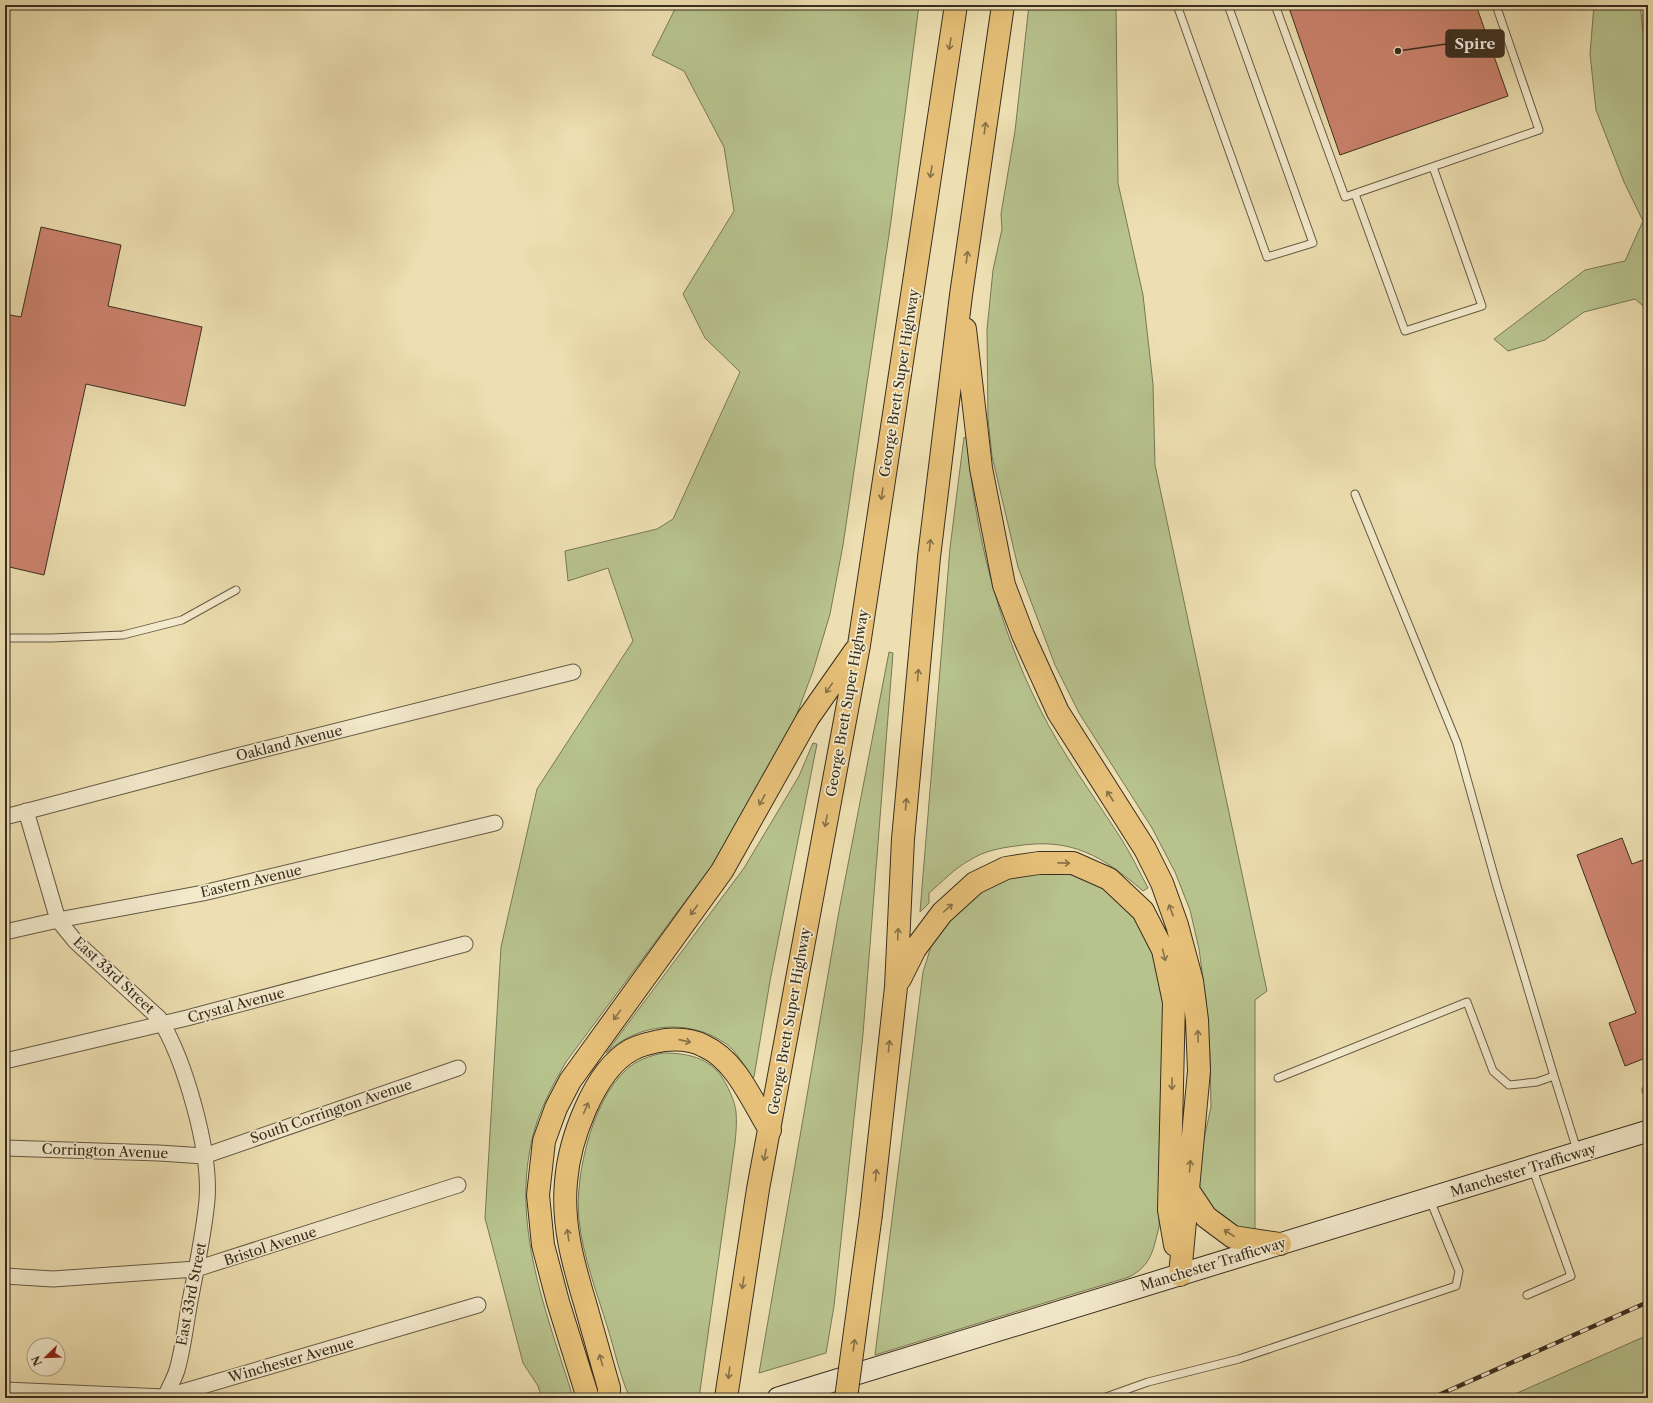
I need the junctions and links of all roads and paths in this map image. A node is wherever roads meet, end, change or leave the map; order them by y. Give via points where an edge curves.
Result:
1 (956, 5) edge
2 (1003, 5) edge
3 (1177, 5) edge
4 (1228, 5) edge
5 (1275, 5) edge
6 (1496, 5) edge
7 (1433, 167) junction
8 (1355, 194) junction
9 (961, 295) junction
10 (1355, 494) dead end
11 (236, 590) dead end
12 (5, 638) edge
13 (859, 645) junction
14 (573, 672) dead end
15 (26, 811) junction
16 (5, 817) edge
17 (495, 823) dead end
18 (58, 920) junction
19 (5, 932) edge
20 (465, 944) dead end
21 (896, 987) junction
22 (162, 1023) junction
23 (5, 1061) edge
24 (458, 1068) dead end
25 (1554, 1076) junction
26 (1278, 1078) dead end
27 (1648, 1088) edge
28 (1648, 1095) edge
29 (770, 1130) junction
30 (1648, 1131) edge
31 (5, 1148) edge
32 (1578, 1152) junction
33 (204, 1156) junction
34 (1532, 1167) junction
35 (458, 1185) dead end
36 (1188, 1190) junction
37 (1429, 1198) junction
38 (1280, 1244) junction
39 (196, 1270) junction
40 (1180, 1274) junction
41 (5, 1276) edge
42 (1527, 1295) dead end
43 (478, 1305) dead end
44 (5, 1390) edge
45 (165, 1397) edge
46 (588, 1398) edge
47 (609, 1398) edge
48 (726, 1398) edge
49 (778, 1398) edge
50 (846, 1398) edge
51 (1103, 1398) edge

1 -> 13 highway, George Brett Super Highway
9 -> 2 highway
3 - 4 lane via 1267,257 1313,243
5 - 8 lane via 1345,197
6 - 7 lane via 1539,130
7 - 8 lane
7 - 8 lane via 1482,306 1405,331
21 -> 9 highway via 903,839 929,557
36 -> 9 highway via 1199,1070 1192,981 1177,925 1162,883 1145,849 1058,712 1023,635 1004,585 981,468
10 - 25 lane via 1457,743
11 - 12 lane via 182,620 123,635
13 -> 29 highway, George Brett Super Highway
13 -> 46 highway via 808,718 722,871 570,1081 546,1134 538,1195 543,1245
14 - 15 street, Oakland Avenue
15 - 16 street, Oakland Avenue
15 - 18 street, East 33rd Street
17 - 18 street, Eastern Avenue via 203,893
18 - 19 street, Eastern Avenue
18 - 22 street, East 33rd Street via 76,942 148,1006
20 - 22 street, Crystal Avenue
21 -> 40 highway via 915,949 942,913 975,883 1006,868 1039,862 1073,863 1109,879 1143,912 1163,950 1174,1002 1169,1210
50 -> 21 highway, bridge via 871,1214
22 - 23 street, Crystal Avenue
22 - 33 street, East 33rd Street via 178,1058 192,1102
24 - 33 street, South Corrington Avenue
25 - 26 lane via 1537,1082 1509,1085 1493,1071 1467,1002
25 - 32 lane
27 - 28 lane
47 -> 29 highway via 609,1388 570,1250 565,1215 571,1147 591,1097 610,1069 630,1051 650,1042 677,1039 704,1046 730,1064
29 -> 48 highway, George Brett Super Highway via 732,1347
30 - 32 main road, Manchester Trafficway
31 - 33 street, Corrington Avenue
32 - 34 main road, Manchester Trafficway
33 - 39 street, East 33rd Street via 207,1200
34 - 37 main road, Manchester Trafficway
34 - 42 lane via 1572,1276
35 - 39 street, Bristol Avenue
38 -> 36 highway via 1233,1236 1206,1217
36 - 40 highway
37 - 38 main road, Manchester Trafficway
37 - 51 lane via 1459,1271 1456,1286 1239,1359 1148,1382
38 - 40 main road, Manchester Trafficway
39 - 41 street, Bristol Avenue via 53,1279
39 - 45 street, East 33rd Street via 176,1370
40 - 49 main road, Manchester Trafficway
43 - 45 street, Winchester Avenue
44 - 45 street, Winchester Avenue

